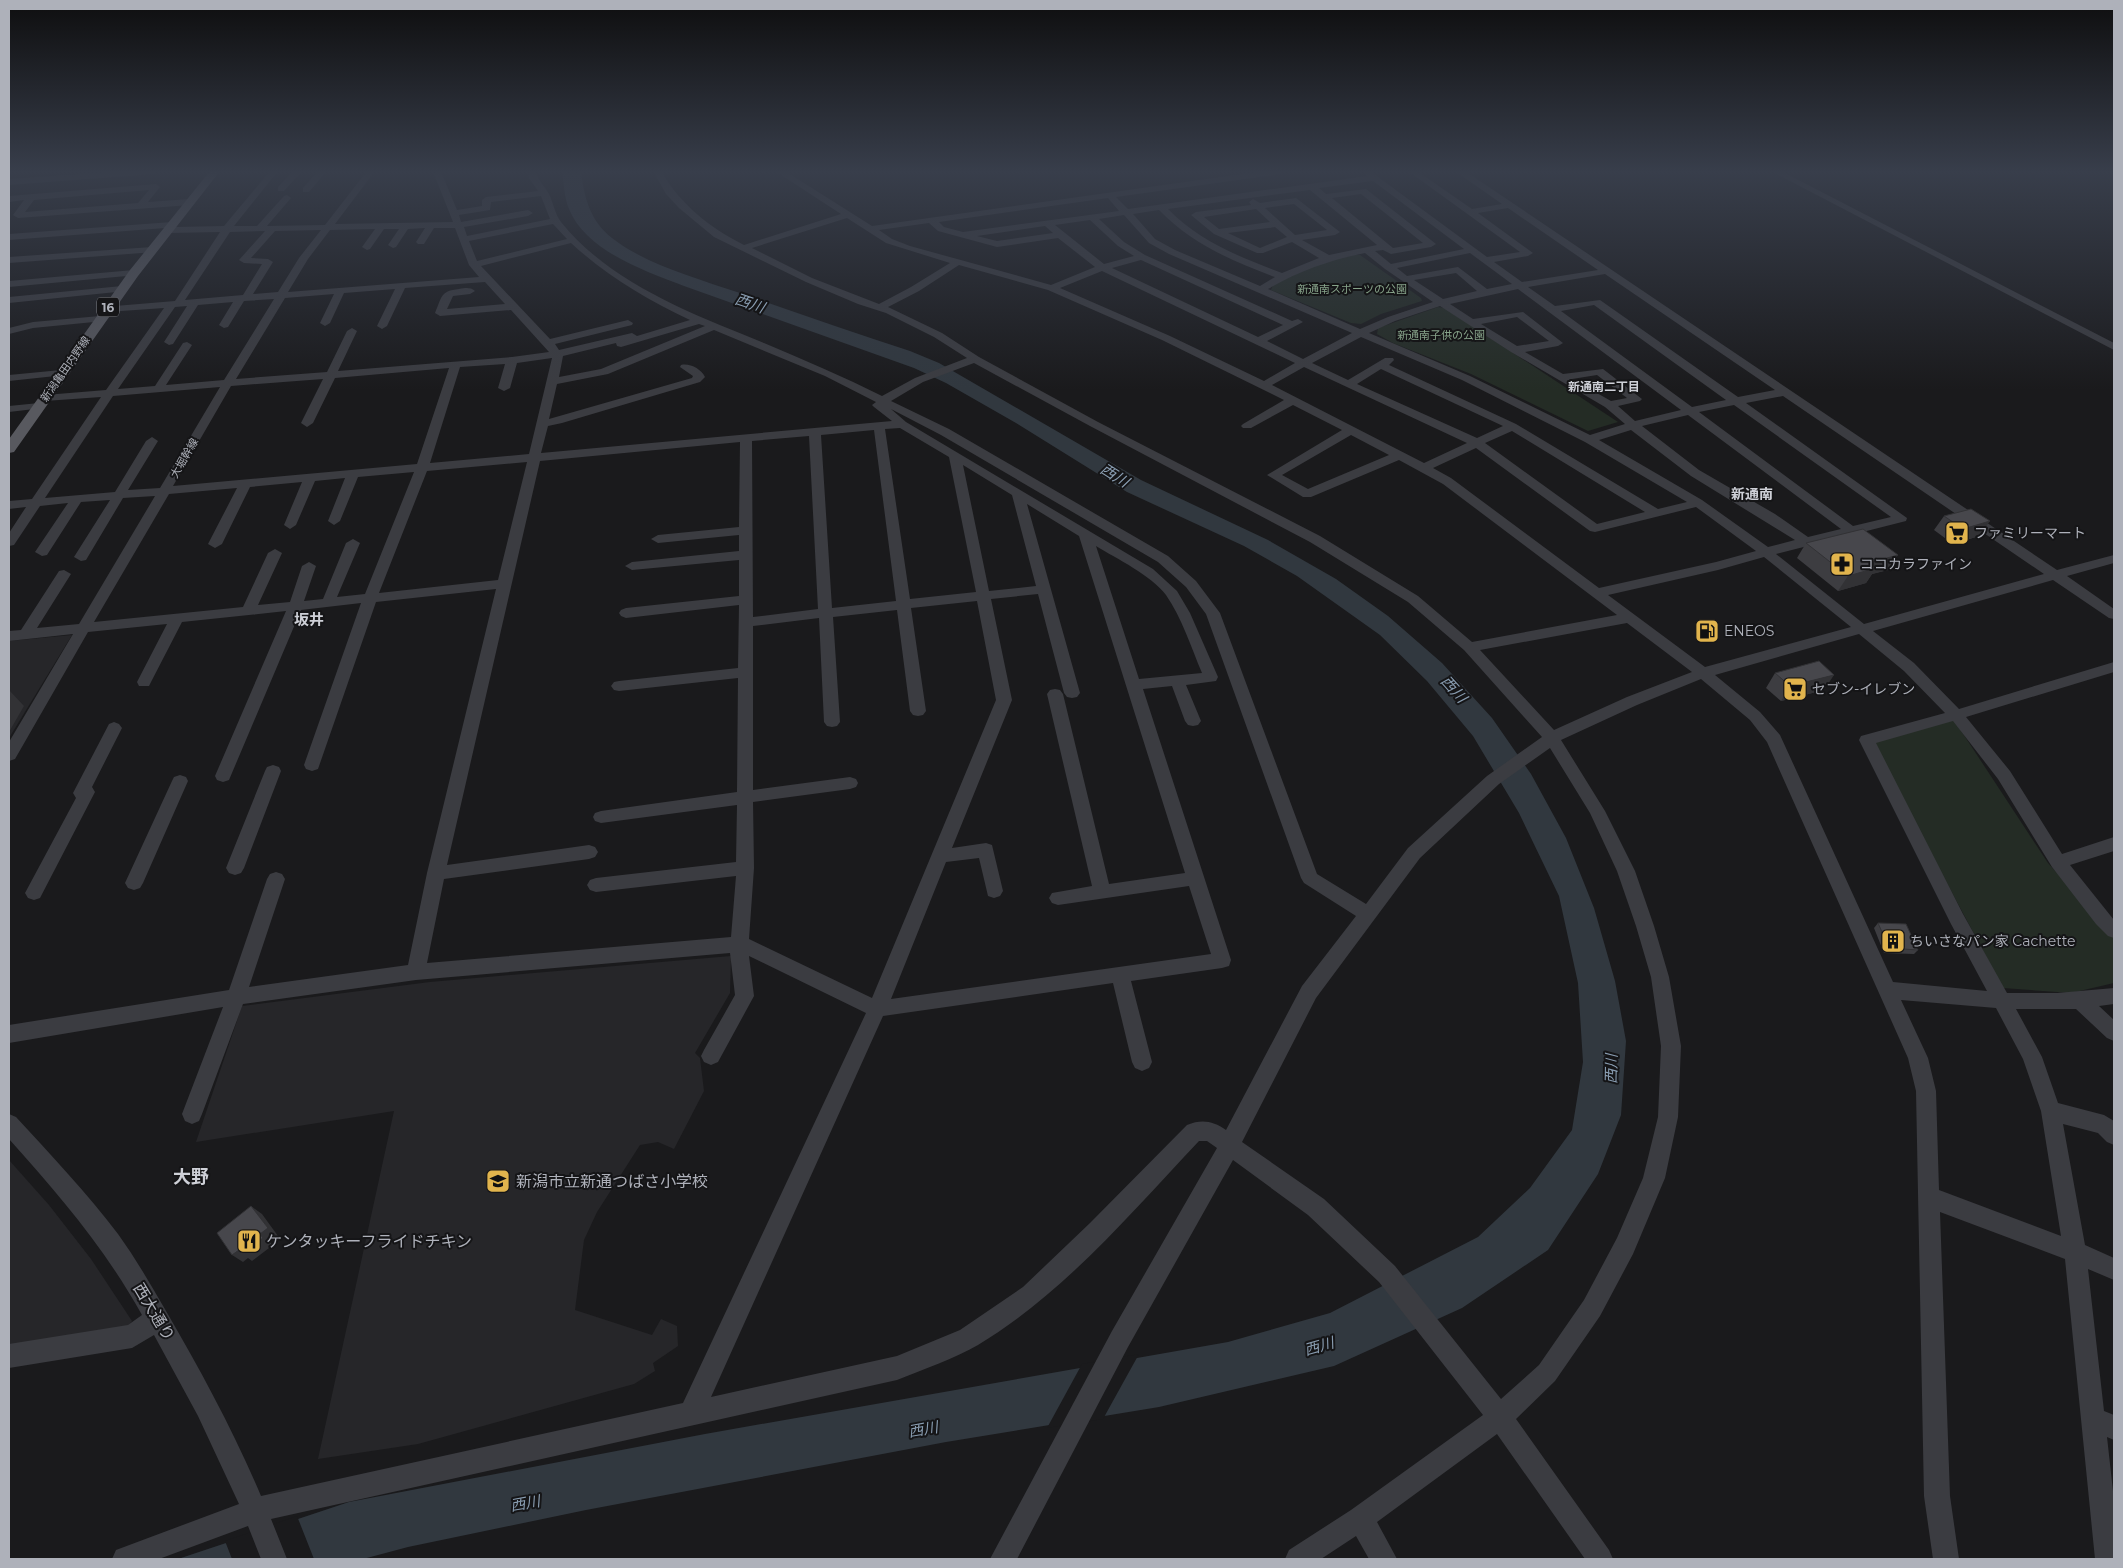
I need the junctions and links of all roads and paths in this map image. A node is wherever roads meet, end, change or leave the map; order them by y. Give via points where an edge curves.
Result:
1 (157, 244) edge
2 (217, 244) edge
3 (258, 244) edge
4 (315, 244) edge
5 (466, 244) edge
6 (556, 244) edge
7 (578, 244) edge
8 (736, 244) edge
9 (756, 244) edge
10 (899, 244) edge
11 (1072, 244) edge
12 (1122, 244) edge
13 (1158, 244) edge
14 (1204, 244) edge
15 (1245, 244) edge
16 (1277, 244) edge
17 (1303, 244) edge
18 (1382, 244) edge
19 (1430, 244) edge
20 (1464, 244) edge
21 (1516, 244) edge
22 (1568, 244) edge
23 (1917, 244) edge
24 (1385, 247) junction
25 (744, 248) junction
26 (152, 250) junction
27 (1367, 250) junction
28 (1472, 250) junction
29 (1142, 257) junction
30 (1326, 258) junction
31 (9, 260) edge
32 (1486, 260) junction
33 (958, 262) junction
34 (474, 265) junction
35 (1102, 267) junction
36 (1388, 267) junction
37 (134, 272) junction
38 (1608, 272) junction
39 (1281, 276) junction
40 (1405, 279) junction
41 (9, 284) edge
42 (490, 284) junction
43 (1520, 285) junction
44 (401, 287) junction
45 (1052, 288) junction
46 (122, 289) junction
47 (1260, 290) junction
48 (340, 292) junction
49 (1484, 292) junction
50 (281, 296) junction
51 (243, 298) junction
52 (9, 300) edge
53 (195, 302) junction
54 (1442, 302) junction
55 (175, 304) junction
56 (512, 306) junction
57 (879, 308) junction
58 (1551, 310) junction
59 (1316, 312) junction
60 (103, 314) junction
61 (699, 320) junction
62 (1472, 322) junction
63 (325, 323) dead end
64 (628, 323) dead end
65 (224, 325) dead end
66 (1292, 325) junction
67 (382, 326) dead end
68 (714, 326) junction
69 (9, 331) edge
70 (352, 331) dead end
71 (1362, 333) junction
72 (632, 336) dead end
73 (241, 340) dead end
74 (1259, 341) junction
75 (169, 342) dead end
76 (547, 343) junction
77 (187, 344) dead end
78 (2114, 346) edge
79 (1515, 350) junction
80 (1405, 351) junction
81 (557, 356) junction
82 (975, 359) junction
83 (512, 360) junction
84 (1304, 363) junction
85 (456, 364) junction
86 (1381, 365) junction
87 (685, 366) dead end
88 (959, 367) joint
89 (61, 373) junction
90 (331, 375) junction
91 (1563, 377) junction
92 (9, 378) edge
93 (919, 380) joint
94 (551, 382) junction
95 (220, 384) junction
96 (1348, 384) junction
97 (1264, 385) junction
98 (504, 388) dead end
99 (158, 389) junction
100 (1784, 392) junction
101 (110, 393) junction
102 (879, 398) junction
103 (1293, 400) junction
104 (1736, 401) junction
105 (42, 402) junction
106 (1609, 405) junction
107 (9, 409) edge
108 (1688, 410) junction
109 (307, 423) dead end
110 (542, 423) junction
111 (902, 424) junction
112 (1632, 424) junction
113 (880, 426) junction
114 (1247, 426) dead end
115 (1512, 426) junction
116 (1352, 430) junction
117 (815, 431) junction
118 (746, 438) junction
119 (1589, 439) junction
120 (152, 441) dead end
121 (1476, 443) junction
122 (9, 449) edge
123 (955, 455) junction
124 (1400, 456) junction
125 (535, 457) junction
126 (422, 468) junction
127 (1424, 468) junction
128 (353, 474) junction
129 (310, 478) junction
130 (245, 484) junction
131 (165, 491) junction
132 (1018, 494) junction
133 (119, 495) junction
134 (77, 499) junction
135 (36, 502) junction
136 (1698, 503) junction
137 (9, 505) edge
138 (1656, 513) junction
139 (334, 521) dead end
140 (290, 525) dead end
141 (745, 530) junction
142 (1850, 530) junction
143 (1085, 533) junction
144 (658, 539) dead end
145 (1806, 541) junction
146 (9, 542) edge
147 (353, 543) dead end
148 (215, 544) dead end
149 (42, 552) dead end
150 (1766, 552) junction
151 (275, 553) dead end
152 (745, 555) junction
153 (80, 557) dead end
154 (2114, 559) edge
155 (309, 566) dead end
156 (632, 566) dead end
157 (64, 574) dead end
158 (2056, 576) junction
159 (504, 584) junction
160 (1044, 589) junction
161 (1595, 593) junction
162 (983, 595) junction
163 (370, 598) junction
164 (745, 600) junction
165 (328, 603) junction
166 (904, 604) junction
167 (295, 607) junction
168 (248, 612) junction
169 (626, 613) dead end
170 (826, 613) junction
171 (2114, 616) edge
172 (1628, 618) junction
173 (176, 620) junction
174 (745, 622) junction
175 (82, 629) junction
176 (1864, 629) junction
177 (26, 634) junction
178 (9, 636) edge
179 (1469, 647) junction
180 (2114, 667) edge
181 (744, 672) junction
182 (1703, 673) junction
183 (1177, 681) junction
184 (144, 682) dead end
185 (1134, 685) junction
186 (619, 686) dead end
187 (1072, 693) dead end
188 (1055, 694) dead end
189 (918, 711) dead end
190 (1956, 715) junction
191 (1193, 721) dead end
192 (832, 722) dead end
193 (114, 728) dead end
194 (1552, 738) junction
195 (9, 755) edge
196 (312, 765) dead end
197 (272, 771) dead end
198 (223, 776) dead end
199 (180, 781) dead end
200 (850, 783) dead end
201 (745, 798) junction
202 (601, 817) dead end
203 (2114, 844) edge
204 (589, 852) dead end
205 (940, 856) junction
206 (2058, 862) junction
207 (235, 868) dead end
208 (745, 868) junction
209 (436, 873) junction
210 (1196, 878) junction
211 (276, 879) dead end
212 (134, 883) dead end
213 (596, 886) dead end
214 (994, 891) dead end
215 (1102, 892) junction
216 (34, 893) dead end
217 (1058, 898) dead end
218 (1368, 914) junction
219 (2114, 931) edge
220 (738, 942) junction
221 (416, 972) junction
222 (1120, 974) junction
223 (1887, 990) junction
224 (2114, 996) edge
225 (236, 997) junction
226 (2002, 1001) junction
227 (2082, 1002) junction
228 (877, 1009) junction
229 (2114, 1032) edge
230 (9, 1034) edge
231 (711, 1056) dead end
232 (1142, 1062) dead end
233 (2051, 1111) junction
234 (192, 1114) dead end
235 (9, 1124) edge
236 (2114, 1135) edge
237 (1229, 1146) junction
238 (1929, 1197) junction
239 (2075, 1252) junction
240 (2114, 1269) edge
241 (157, 1318) junction
242 (9, 1356) edge
243 (691, 1414) junction
244 (1500, 1417) junction
245 (2104, 1423) edge
246 (258, 1517) junction
247 (1360, 1519) junction
248 (125, 1559) edge
249 (274, 1559) edge
250 (1003, 1559) edge
251 (1298, 1559) edge
252 (1384, 1559) edge
253 (1600, 1559) edge
254 (1946, 1559) edge
255 (2108, 1559) edge

1 - 26 main road, 新潟亀田内野線 / 16
2 - 55 street
3 - 51 street via 244,260 268,262
4 - 50 street, 大堀幹線
5 - 34 street
6 - 34 street
7 - 61 street via 625,281
8 - 25 street
9 - 25 street
10 - 33 street
11 - 35 street
12 - 29 street
13 - 47 street
14 - 39 street
15 - 16 street via 1260,251
17 - 30 street
18 - 24 street
19 - 24 street via 1392,251
20 - 28 street
21 - 32 street via 1528,253
22 - 38 street
23 - 78 street
24 - 27 street
25 - 57 street via 809,280
26 - 31 street
26 - 37 main road, 新潟亀田内野線 / 16
27 - 30 street
27 - 36 street
28 - 32 street
28 - 36 street
29 - 35 street
29 - 66 street
30 - 39 street
32 - 43 street
33 - 45 street
33 - 57 street
34 - 42 street
35 - 45 street via 1071,277
35 - 74 street
36 - 40 street
37 - 41 street
37 - 46 main road, 新潟亀田内野線 / 16
38 - 43 street
38 - 100 street
39 - 47 street
40 - 49 street via 1458,270
40 - 54 street
42 - 44 street
42 - 56 street
42 - 56 street via 450,293 440,313
43 - 49 street
43 - 58 street
44 - 48 street
44 - 67 street
45 - 97 street
46 - 52 street
46 - 60 main road, 新潟亀田内野線 / 16
47 - 59 street
48 - 50 street
48 - 63 street
49 - 54 street
50 - 51 street
50 - 95 street, 大堀幹線
51 - 53 street
51 - 65 street
53 - 55 street
53 - 75 street
54 - 62 street
54 - 71 street
55 - 60 street
55 - 101 street
56 - 76 street
57 - 82 street via 938,335
58 - 104 street via 1596,302
58 - 108 street
59 - 66 street
59 - 71 street
60 - 69 street
60 - 89 main road, 新潟亀田内野線 / 16
61 - 68 street
61 - 81 street via 641,339
62 - 79 street
62 - 79 street via 1519,314 1558,343
64 - 76 street
66 - 74 street
68 - 94 street via 604,372
68 - 102 street
70 - 90 street
71 - 80 street
71 - 84 street
72 - 81 street
73 - 95 street
74 - 84 street
76 - 81 street
77 - 99 street
79 - 91 street
80 - 86 street
80 - 119 street
81 - 83 street
81 - 94 street
82 - 88 street
82 - 179 street via 1374,573 1413,598
83 - 85 street
83 - 98 street
84 - 96 street
84 - 97 street
85 - 90 street
85 - 126 street
86 - 96 street
86 - 115 street
87 - 110 street via 698,374 696,380 558,422
88 - 93 street
89 - 92 street
89 - 105 main road, 新潟亀田内野線 / 16
90 - 95 street
90 - 109 street
91 - 106 street
91 - 106 street via 1600,371 1636,399
93 - 102 street
94 - 110 street
95 - 99 street
95 - 131 street, 大堀幹線
96 - 121 street
97 - 103 street
99 - 101 street
100 - 104 street
100 - 158 street
101 - 105 street
101 - 135 street
102 - 111 street via 874,402
102 - 218 street via 945,432 1163,559 1191,584 1212,613 1310,878
103 - 114 street
103 - 116 street
104 - 108 street
104 - 142 street via 1900,518
105 - 107 street
105 - 122 main road, 新潟亀田内野線 / 16
106 - 112 street
108 - 112 street
108 - 142 street
110 - 125 street
111 - 113 street
111 - 123 street
112 - 119 street
112 - 145 street via 1696,473
113 - 117 street
113 - 166 street
115 - 121 street
115 - 138 street
116 - 124 street
116 - 124 street via 1273,475 1307,494
117 - 118 street
117 - 170 street
118 - 125 street
118 - 141 street
119 - 136 street
120 - 133 street
121 - 127 street
121 - 138 street via 1595,528
123 - 132 street
123 - 162 street
124 - 127 street
125 - 126 street
125 - 159 street
126 - 128 street
126 - 163 street
127 - 161 street via 1447,481
128 - 129 street
128 - 139 street
129 - 130 street
129 - 140 street
130 - 131 street
130 - 148 street
131 - 133 street
131 - 175 street, 大堀幹線
132 - 143 street
132 - 160 street
133 - 134 street
133 - 153 street
134 - 135 street
134 - 149 street
135 - 137 street
135 - 146 street
136 - 138 street
136 - 150 street
141 - 144 street
141 - 152 street
142 - 145 street
143 - 183 street via 1148,572 1170,591 1183,612 1211,677
143 - 185 street
145 - 150 street
147 - 165 street
150 - 161 street
150 - 176 street
151 - 168 street
152 - 156 street
152 - 164 street
154 - 158 street
155 - 167 street
157 - 177 street
158 - 171 street
158 - 176 street
159 - 163 street
159 - 209 street
160 - 162 street
160 - 187 street
161 - 172 street
162 - 166 street
162 - 205 street via 1004,700
163 - 165 street
163 - 196 street
164 - 169 street
164 - 174 street
165 - 167 street
166 - 170 street
166 - 189 street
167 - 168 street
167 - 198 street
168 - 173 street
170 - 174 street
170 - 192 street
172 - 179 street
172 - 182 street
173 - 175 street
173 - 184 street
174 - 181 street
175 - 177 street
175 - 195 street, 大堀幹線
176 - 182 street
176 - 190 street via 1909,667
177 - 178 street
179 - 194 street
180 - 190 street
181 - 186 street
181 - 201 street
182 - 194 street
182 - 223 street via 1755,716 1774,739
183 - 185 street
183 - 191 street
185 - 210 street
188 - 215 street
190 - 206 street via 2004,775
190 - 226 street via 1867,740 1957,920
193 - 216 street
194 - 218 street via 1493,780 1414,853
194 - 244 street via 1597,811 1626,871 1645,926 1660,977 1671,1046 1668,1117 1654,1178 1625,1246 1592,1308 1547,1373
197 - 207 street
199 - 212 street
200 - 201 street
201 - 202 street
201 - 208 street
203 - 206 street
204 - 209 street
205 - 214 street via 986,850
205 - 228 street
206 - 219 street
208 - 213 street
208 - 220 street
209 - 221 street
210 - 215 street
210 - 222 street via 1222,960
211 - 225 street
215 - 217 street
218 - 237 street via 1309,992
220 - 221 street via 727,946
220 - 228 street
220 - 231 street via 745,996
221 - 225 street
222 - 228 street
222 - 232 street
223 - 226 street
223 - 238 street via 1918,1058 1926,1091
224 - 227 street
225 - 230 street
225 - 234 street
226 - 227 street
226 - 233 street via 2032,1057
227 - 229 street
228 - 243 street
233 - 236 street via 2104,1125
233 - 239 street
235 - 241 street, 西大通り via 111,1243
237 - 243 street via 1210,1131 1194,1132 1031,1295 968,1338 897,1368
237 - 244 street via 1316,1207 1387,1274
237 - 250 street via 1120,1338
238 - 239 street
238 - 254 street via 1937,1496
239 - 240 street
239 - 245 street
241 - 242 street via 132,1336
241 - 246 street, 西大通り via 206,1402
243 - 246 street
244 - 247 street
244 - 253 street
245 - 255 street
246 - 248 street
246 - 249 street, 西大通り
247 - 251 street
247 - 252 street

